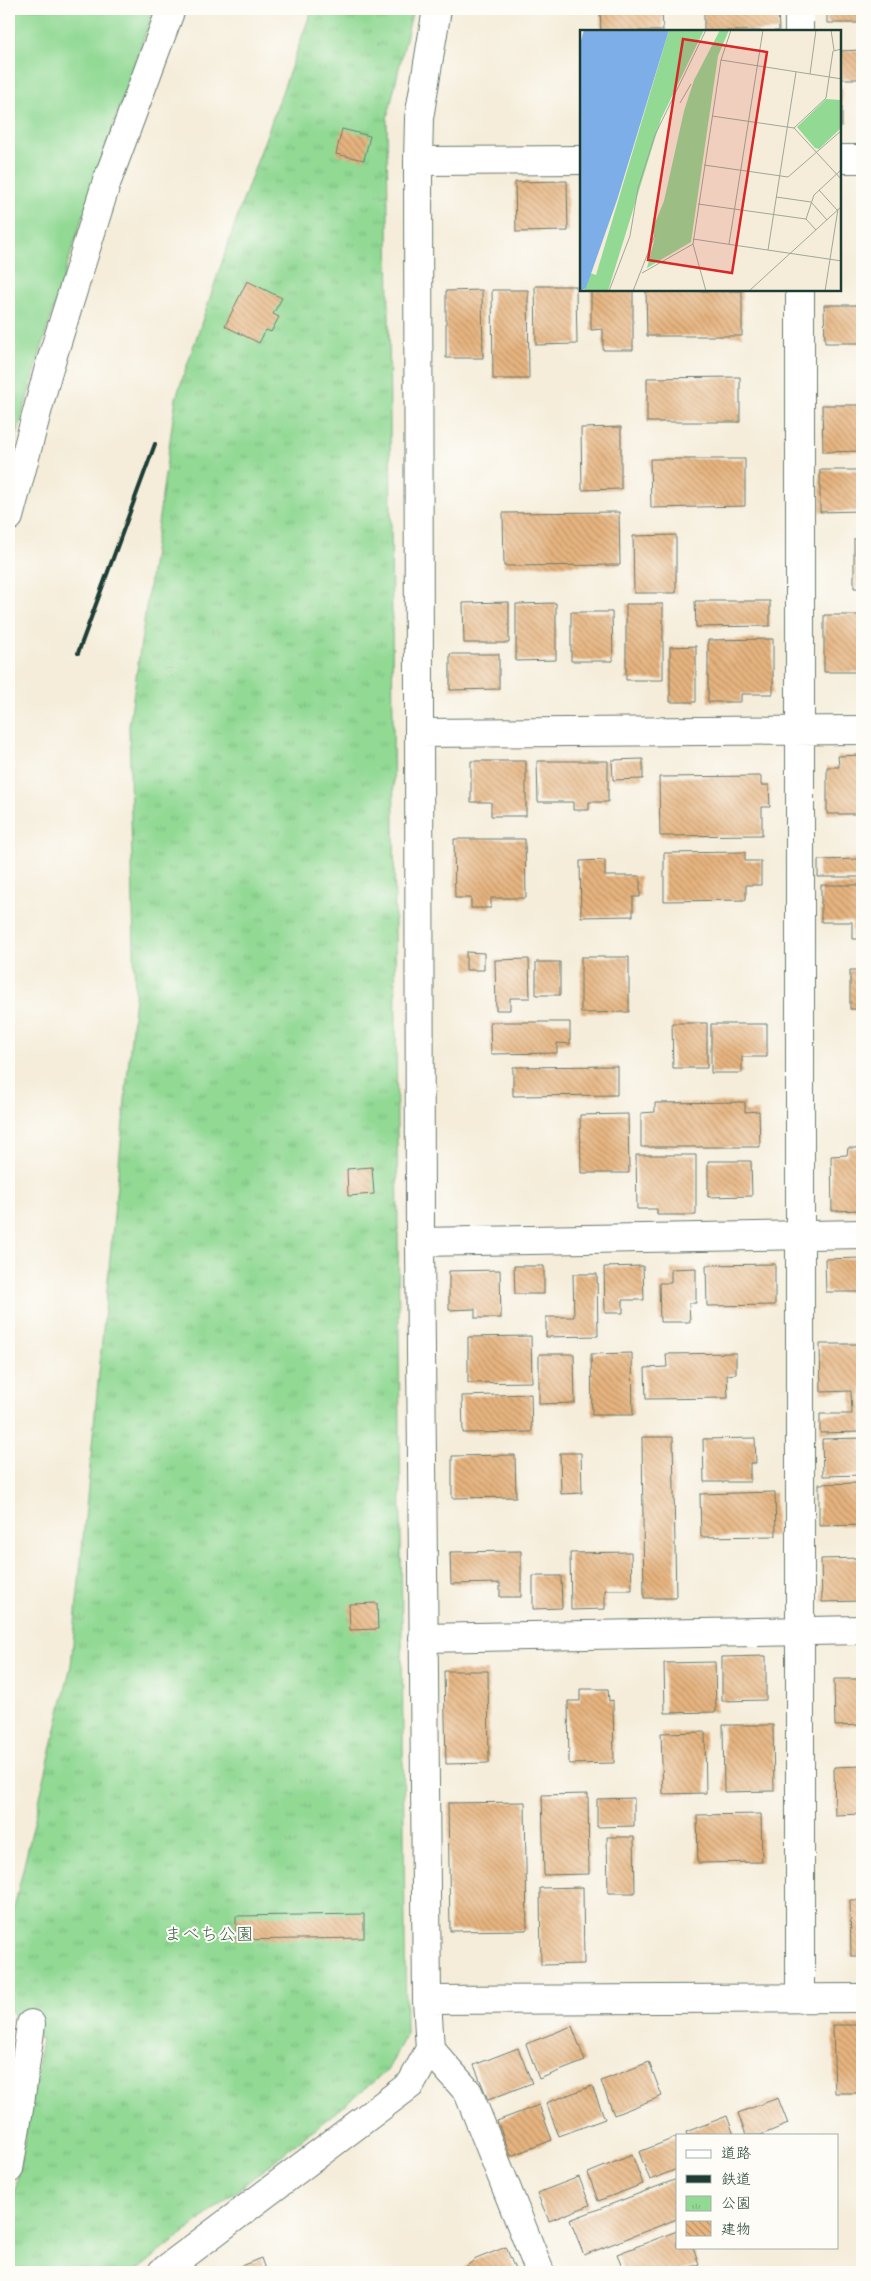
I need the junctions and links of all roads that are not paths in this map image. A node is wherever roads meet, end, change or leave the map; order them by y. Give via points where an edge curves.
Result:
1 (170, 9) edge
2 (437, 9) edge
3 (798, 9) edge
4 (799, 30) edge
5 (841, 159) edge
6 (862, 159) edge
7 (418, 160) junction
8 (580, 160) edge
9 (800, 291) edge
10 (9, 517) edge
11 (862, 730) edge
12 (800, 731) junction
13 (419, 734) junction
14 (799, 1234) junction
15 (862, 1234) edge
16 (420, 1242) junction
17 (862, 1630) edge
18 (799, 1631) junction
19 (423, 1638) junction
20 (862, 1998) edge
21 (800, 1999) junction
22 (427, 2000) junction
23 (31, 2024) dead end
24 (430, 2049) junction
25 (9, 2169) edge
26 (162, 2272) edge
27 (540, 2272) edge

1 - 10 street via 106,184 48,371
2 - 7 street via 419,118
3 - 4 street
5 - 6 street
7 - 8 street
7 - 13 street
9 - 12 street
11 - 12 street
12 - 13 street
12 - 14 street
13 - 16 street
14 - 15 street
14 - 16 street
14 - 18 street
16 - 19 street
17 - 18 street
18 - 19 street
18 - 21 street
19 - 22 street
20 - 21 street
21 - 22 street
22 - 24 street
23 - 25 street
24 - 26 street via 411,2084
24 - 27 street via 468,2092

